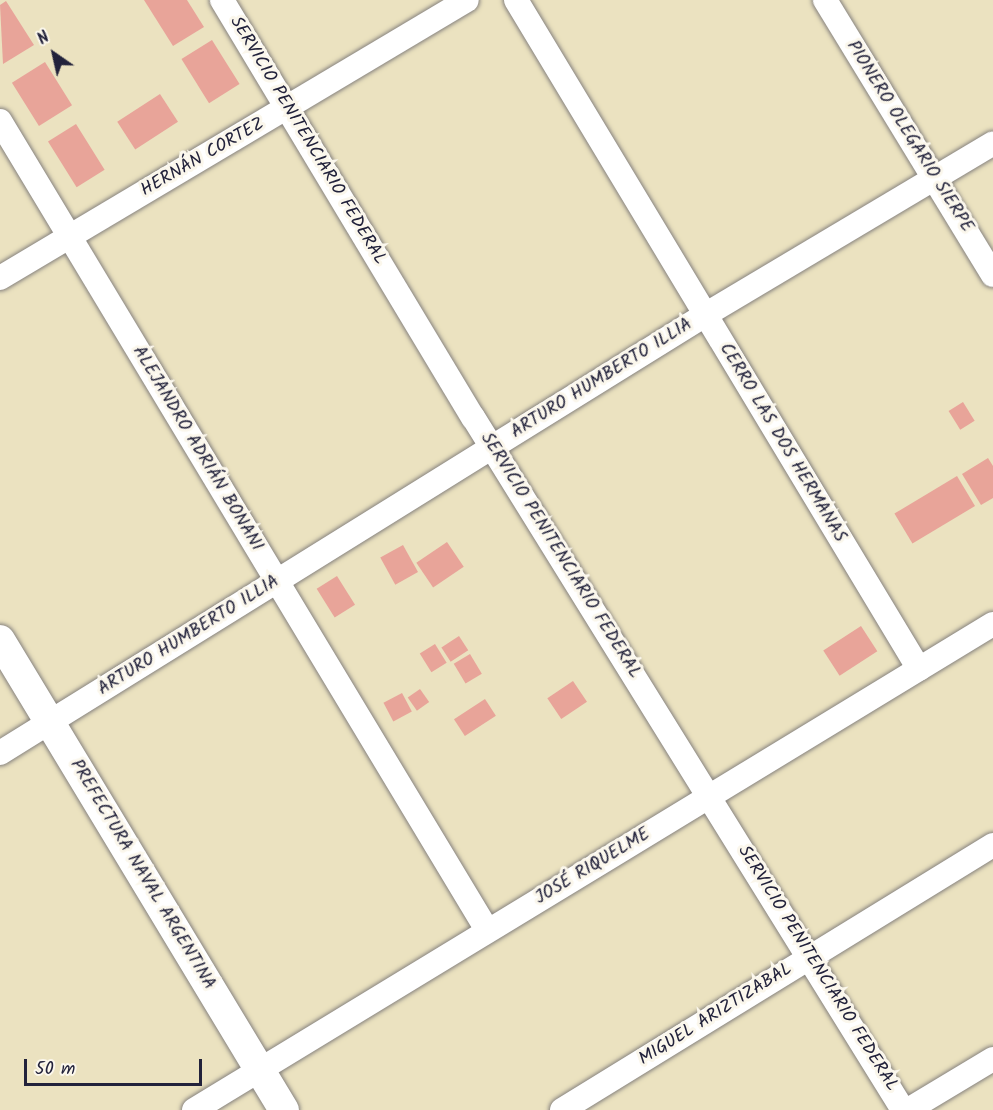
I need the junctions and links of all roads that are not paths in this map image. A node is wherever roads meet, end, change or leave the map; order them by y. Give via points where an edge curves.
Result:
1 (222, 0) edge
2 (467, 0) edge
3 (516, 0) edge
4 (825, 0) edge
5 (288, 108) junction
6 (0, 121) edge
7 (993, 143) edge
8 (935, 178) junction
9 (70, 236) junction
10 (993, 275) edge
11 (0, 278) edge
12 (705, 315) junction
13 (493, 448) junction
14 (277, 582) junction
15 (993, 624) edge
16 (0, 640) edge
17 (919, 669) junction
18 (50, 723) junction
19 (0, 753) edge
20 (710, 797) junction
21 (993, 845) edge
22 (487, 930) junction
23 (809, 957) junction
24 (993, 1059) edge
25 (258, 1070) junction
26 (194, 1110) edge
27 (284, 1110) edge
28 (562, 1110) edge
29 (903, 1110) edge
30 (908, 1110) edge

1 - 5 street, SERVICIO PENITENCIARIO FEDERAL
2 - 5 street, HERNÁN CORTEZ
3 - 12 street, CERRO LAS DOS HERMANAS
4 - 8 street, PIONERO OLEGARIO SIERPE
5 - 9 street, HERNÁN CORTEZ
5 - 13 street, SERVICIO PENITENCIARIO FEDERAL
6 - 9 street, ALEJANDRO ADRIÁN BONANI
7 - 8 street, ARTURO HUMBERTO ILLIA
8 - 10 street, PIONERO OLEGARIO SIERPE
8 - 12 street, ARTURO HUMBERTO ILLIA
9 - 11 street, HERNÁN CORTEZ
9 - 14 street, ALEJANDRO ADRIÁN BONANI
12 - 13 street, ARTURO HUMBERTO ILLIA
12 - 17 street, CERRO LAS DOS HERMANAS
13 - 14 street, ARTURO HUMBERTO ILLIA
13 - 20 street, SERVICIO PENITENCIARIO FEDERAL
14 - 18 street, ARTURO HUMBERTO ILLIA
14 - 22 street, ALEJANDRO ADRIÁN BONANI
15 - 17 street, JOSÉ RIQUELME
16 - 18 main road, PREFECTURA NAVAL ARGENTINA
17 - 20 street, JOSÉ RIQUELME
18 - 19 street, ARTURO HUMBERTO ILLIA
18 - 25 main road, PREFECTURA NAVAL ARGENTINA
20 - 22 street, JOSÉ RIQUELME
20 - 23 street, SERVICIO PENITENCIARIO FEDERAL
21 - 23 street, MIGUEL ARIZTIZABAL
22 - 25 street, JOSÉ RIQUELME
23 - 28 street, MIGUEL ARIZTIZABAL
23 - 29 street, SERVICIO PENITENCIARIO FEDERAL
24 - 30 street
25 - 26 street, JOSÉ RIQUELME
25 - 27 main road, PREFECTURA NAVAL ARGENTINA

